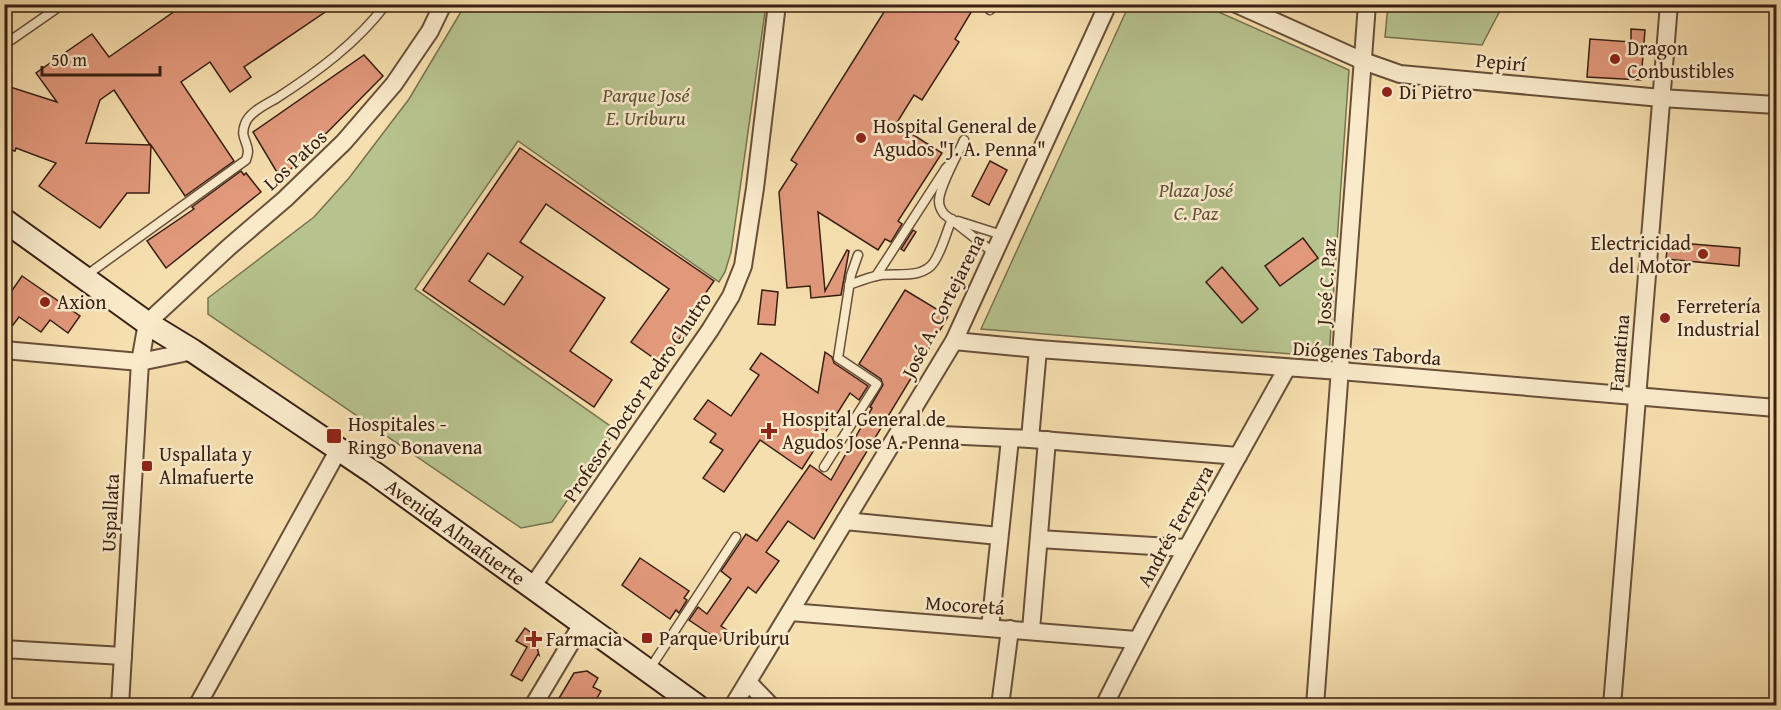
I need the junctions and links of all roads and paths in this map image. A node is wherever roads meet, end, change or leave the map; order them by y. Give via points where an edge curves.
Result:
1 (63, 4) edge
2 (162, 4) edge
3 (173, 4) edge
4 (386, 4) edge
5 (443, 4) edge
6 (777, 4) edge
7 (1108, 4) edge
8 (1236, 4) edge
9 (1367, 4) edge
10 (1669, 4) edge
11 (4, 45) edge
12 (1364, 61) junction
13 (1661, 98) junction
14 (1776, 105) edge
15 (964, 140) dead end
16 (954, 161) junction
17 (952, 219) junction
18 (4, 220) edge
19 (1002, 235) junction
20 (994, 253) junction
21 (858, 255) dead end
22 (876, 276) junction
23 (84, 277) junction
24 (849, 285) junction
25 (147, 323) junction
26 (954, 341) junction
27 (1038, 349) junction
28 (4, 350) edge
29 (193, 351) junction
30 (140, 362) junction
31 (1287, 368) junction
32 (1340, 371) junction
33 (1637, 396) junction
34 (1776, 408) edge
35 (899, 433) junction
36 (1010, 439) junction
37 (1038, 440) junction
38 (339, 449) junction
39 (1238, 456) junction
40 (824, 467) dead end
41 (845, 521) junction
42 (999, 536) junction
43 (736, 537) dead end
44 (1039, 538) junction
45 (1186, 548) junction
46 (532, 587) junction
47 (790, 612) junction
48 (582, 624) junction
49 (990, 628) junction
50 (1010, 629) junction
51 (1031, 630) junction
52 (1136, 640) junction
53 (4, 649) edge
54 (123, 656) junction
55 (649, 671) junction
56 (748, 682) junction
57 (120, 705) edge
58 (197, 705) edge
59 (533, 705) edge
60 (697, 705) edge
61 (733, 705) edge
62 (771, 705) edge
63 (1000, 705) edge
64 (1104, 705) edge
65 (1315, 705) edge
66 (1612, 705) edge

1 - 11 lane
2 - 3 lane
4 - 23 lane via 370,26 339,54 245,122 246,160
5 - 25 street, Los Patos via 430,31 394,84 344,142
6 - 46 street, Profesor Doctor Pedro Chutro via 743,266 731,296
7 - 19 street, José A. Cortejarena
8 - 12 street, Pepirí
9 - 12 street, José C. Paz
10 - 13 street, Famatina
12 - 13 street, Pepirí via 1400,74
12 - 32 street, José C. Paz
13 - 14 street, Pepirí
13 - 33 street, Famatina
15 - 16 lane
16 - 17 lane via 938,199 939,207
16 - 22 lane
17 - 19 lane
17 - 20 lane
17 - 22 lane via 928,269
18 - 23 main road, Avenida Almafuerte
19 - 20 street, José A. Cortejarena
20 - 26 street, José A. Cortejarena
21 - 24 lane
22 - 24 lane
23 - 25 main road, Avenida Almafuerte
24 - 40 lane via 838,358 877,384
25 - 29 main road, Avenida Almafuerte
25 - 30 street, Uspallata
26 - 27 street, Diógenes Taborda
26 - 35 street, José A. Cortejarena
27 - 31 street, Diógenes Taborda
27 - 37 street
28 - 30 street
29 - 30 street
29 - 38 main road, Avenida Almafuerte
30 - 54 street, Uspallata
31 - 32 street, Diógenes Taborda
31 - 39 street, Andrés Ferreyra
32 - 33 street, Diógenes Taborda
32 - 65 street, José C. Paz
33 - 34 street, Diógenes Taborda
33 - 66 street, Famatina
35 - 36 street
35 - 41 street, José A. Cortejarena
36 - 37 street
36 - 42 street
37 - 39 street
37 - 44 street
38 - 46 main road, Avenida Almafuerte
38 - 58 street
39 - 45 street, Andrés Ferreyra
41 - 42 street
41 - 47 street, José A. Cortejarena
42 - 49 street
43 - 55 lane
44 - 45 street
44 - 51 street
45 - 52 street, Andrés Ferreyra
46 - 48 main road, Avenida Almafuerte
47 - 49 street, Mocoretá
47 - 56 street, José A. Cortejarena
48 - 55 main road, Avenida Almafuerte
48 - 59 street
49 - 50 street, Mocoretá
50 - 51 street, Mocoretá
50 - 63 street
51 - 52 street, Mocoretá
52 - 64 street, Andrés Ferreyra
53 - 54 street
54 - 57 street, Uspallata
55 - 60 main road, Avenida Almafuerte
56 - 61 street, José A. Cortejarena
56 - 62 street

